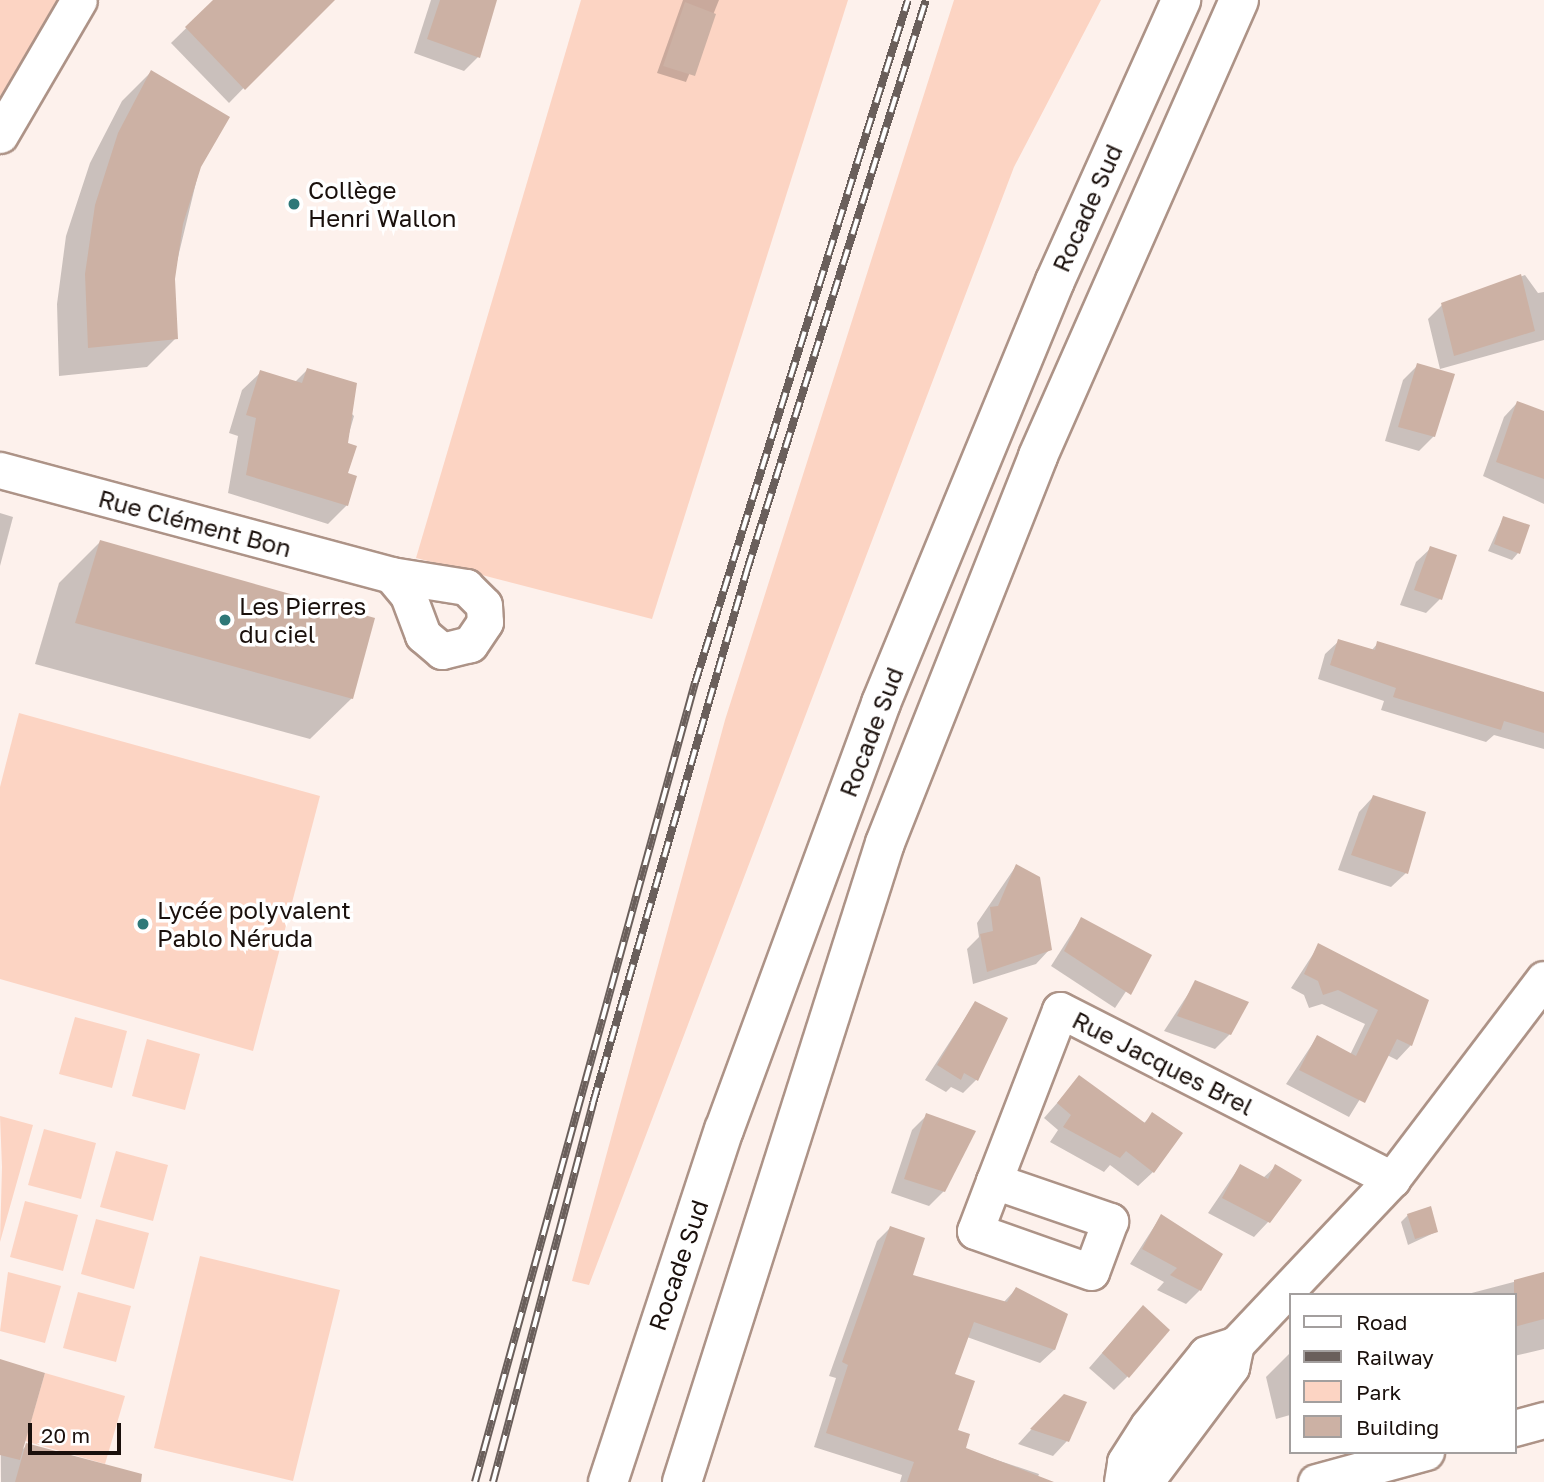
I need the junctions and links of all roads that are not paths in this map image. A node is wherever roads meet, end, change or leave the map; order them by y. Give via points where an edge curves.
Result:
1 (79, 0) edge
2 (1181, 0) edge
3 (1239, 0) edge
4 (0, 135) edge
5 (0, 470) edge
6 (391, 575) dead end
7 (1544, 979) edge
8 (1392, 1179) junction
9 (994, 1181) dead end
10 (1236, 1344) junction
11 (1544, 1420) edge
12 (1516, 1427) edge
13 (1419, 1454) edge
14 (608, 1482) edge
15 (682, 1482) edge
16 (1122, 1482) edge
17 (1145, 1482) edge
18 (1316, 1482) edge

1 - 4 street
2 - 14 highway, Rocade Sud via 1055,281 881,703 729,1116
3 - 15 highway via 1038,456 884,843
5 - 6 street, Rue Clément Bon
7 - 8 street
8 - 9 street, Rue Jacques Brel via 1060,1010
8 - 10 street
10 - 16 street via 1206,1354 1148,1426 1125,1462
10 - 17 street via 1231,1367
11 - 12 street
13 - 18 street

